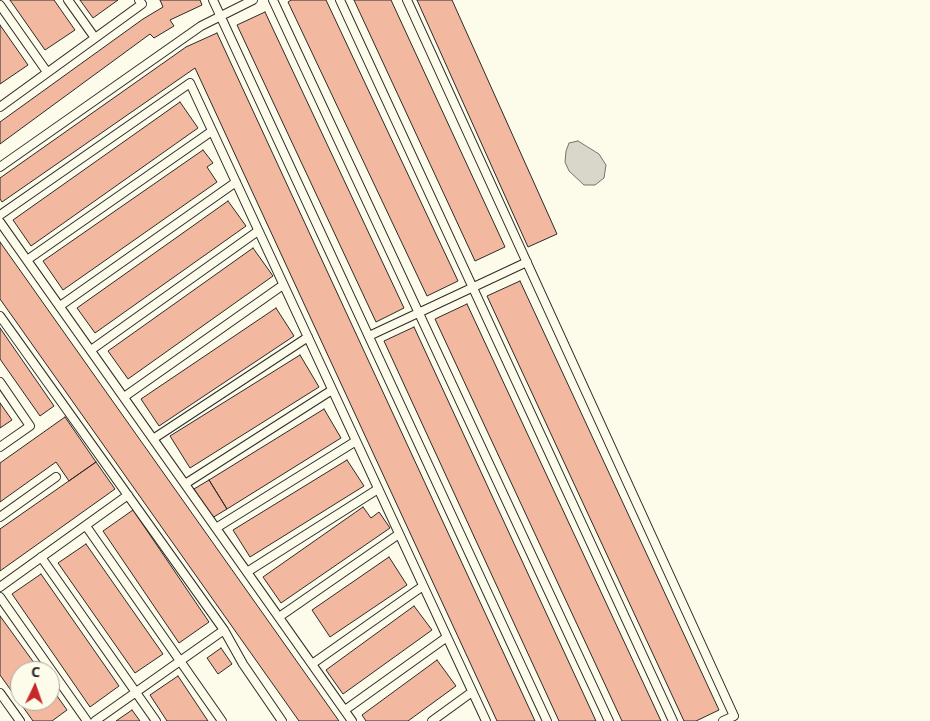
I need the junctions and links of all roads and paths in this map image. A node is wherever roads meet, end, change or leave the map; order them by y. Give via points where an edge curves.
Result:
1 (68, 0) edge
2 (213, 0) edge
3 (253, 0) edge
4 (273, 0) edge
5 (340, 0) edge
6 (407, 0) edge
7 (142, 1) edge
8 (0, 5) edge
9 (220, 16) junction
10 (95, 38) junction
11 (47, 72) junction
12 (0, 106) edge
13 (212, 131) junction
14 (0, 167) edge
15 (236, 182) junction
16 (0, 215) edge
17 (0, 222) edge
18 (258, 231) junction
19 (27, 260) junction
20 (527, 262) junction
21 (283, 284) junction
22 (472, 288) junction
23 (60, 306) junction
24 (419, 313) junction
25 (0, 316) edge
26 (369, 336) junction
27 (308, 337) junction
28 (90, 350) junction
29 (0, 382) edge
30 (332, 390) junction
31 (124, 397) junction
32 (153, 439) junction
33 (356, 441) junction
34 (0, 447) edge
35 (56, 477) dead end
36 (185, 484) junction
37 (378, 489) junction
38 (128, 495) junction
39 (0, 517) edge
40 (86, 526) junction
41 (216, 528) junction
42 (399, 534) junction
43 (41, 557) junction
44 (247, 572) junction
45 (0, 586) edge
46 (423, 586) junction
47 (0, 597) edge
48 (279, 617) junction
49 (224, 630) junction
50 (447, 637) junction
51 (181, 661) junction
52 (312, 664) junction
53 (137, 692) junction
54 (472, 692) junction
55 (0, 693) edge
56 (345, 710) junction
57 (20, 721) edge
58 (87, 721) edge
59 (95, 721) edge
60 (156, 721) edge
61 (222, 721) edge
62 (282, 721) edge
63 (352, 721) edge
64 (432, 721) edge
65 (486, 721) edge
66 (547, 721) edge
67 (609, 721) edge
68 (673, 721) edge
69 (723, 721) edge

1 - 10 lane
2 - 9 lane
3 - 9 lane
4 - 24 lane
5 - 22 lane
6 - 20 lane
7 - 10 lane
8 - 11 lane
9 - 14 lane via 201,26
9 - 26 lane
10 - 11 lane
11 - 12 lane
13 - 15 lane
13 - 16 lane via 190,83
13 - 19 lane
15 - 18 lane
15 - 23 lane
17 - 19 lane
18 - 21 lane
18 - 28 lane
19 - 23 lane
20 - 22 lane
20 - 69 lane via 734,716
21 - 27 lane
21 - 31 lane
22 - 24 lane
22 - 68 lane
23 - 28 lane
24 - 26 lane
24 - 67 lane
25 - 38 lane
26 - 66 lane
27 - 30 lane
27 - 32 lane
28 - 31 lane
29 - 34 lane via 30,426
30 - 33 lane
30 - 36 lane
31 - 32 lane
32 - 36 lane
33 - 37 lane
33 - 41 lane
35 - 39 lane
36 - 41 lane
37 - 42 lane
37 - 44 lane
38 - 40 lane
38 - 49 lane
40 - 43 lane
40 - 51 lane
41 - 44 lane
42 - 46 lane
42 - 48 lane
43 - 45 lane
43 - 53 lane
44 - 48 lane
46 - 50 lane
46 - 52 lane
47 - 58 lane
48 - 52 lane
49 - 51 lane
49 - 62 lane
50 - 54 lane
50 - 56 lane
51 - 53 lane
51 - 61 lane
52 - 56 lane
53 - 59 lane
53 - 60 lane
54 - 64 lane
54 - 65 lane
55 - 57 lane
56 - 63 lane

